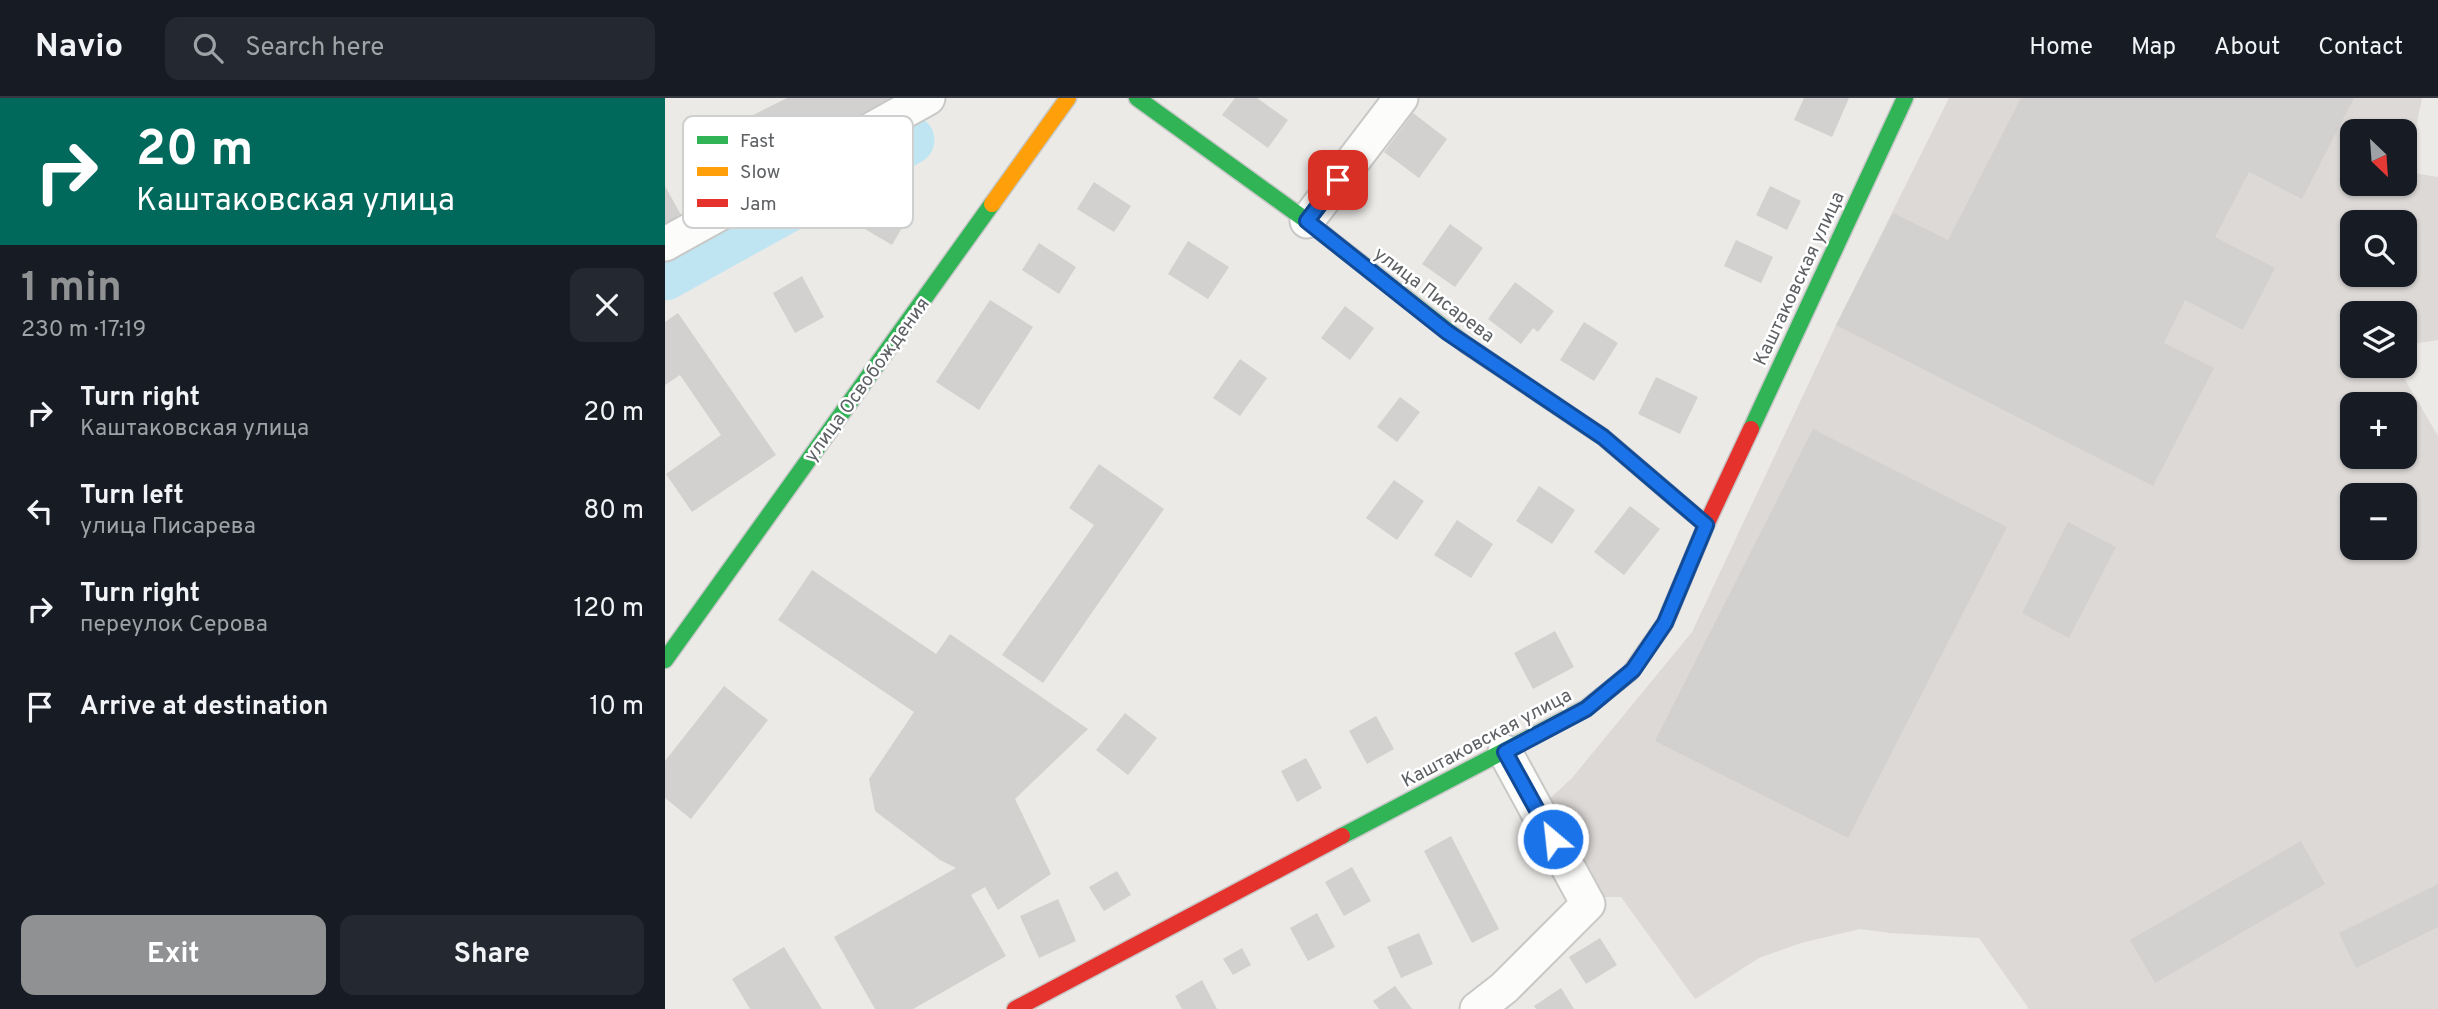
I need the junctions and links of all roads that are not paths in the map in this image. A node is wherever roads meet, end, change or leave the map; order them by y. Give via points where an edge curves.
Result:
1 (928, 98) edge
2 (1068, 98) edge
3 (1137, 98) edge
4 (1401, 98) edge
5 (1905, 98) edge
6 (896, 116) edge
7 (1307, 221) junction
8 (694, 228) edge
9 (665, 244) edge
10 (1706, 525) junction
11 (665, 660) edge
12 (1505, 752) junction
13 (1015, 1009) edge
14 (1477, 1009) edge

1 - 6 street
2 - 11 street, улица Освобождения
3 - 7 street, улица Писарева
4 - 7 street
5 - 10 street, Каштаковская улица
7 - 10 street, улица Писарева via 1447,332 1603,437
8 - 9 street
10 - 12 street, Каштаковская улица via 1665,623 1633,670 1586,709
12 - 13 street, Каштаковская улица
12 - 14 street via 1588,904

